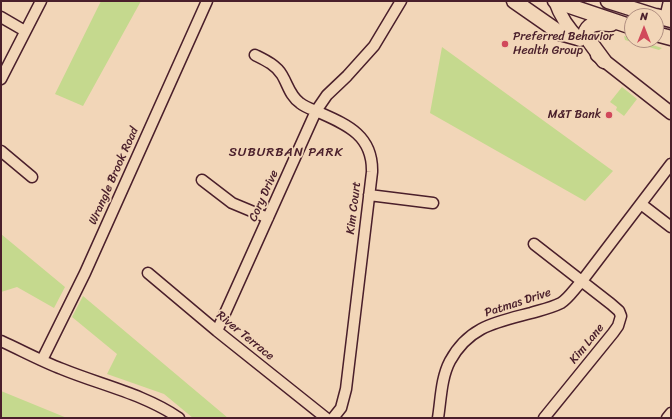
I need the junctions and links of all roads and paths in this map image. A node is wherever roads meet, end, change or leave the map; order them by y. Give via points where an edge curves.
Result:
1 (41, 1) edge
2 (207, 1) edge
3 (401, 1) edge
4 (514, 1) edge
5 (555, 1) edge
6 (608, 1) edge
7 (669, 1) edge
8 (630, 8) edge
9 (664, 13) edge
10 (1, 17) edge
11 (624, 25) edge
12 (624, 26) edge
13 (25, 31) junction
14 (578, 38) junction
15 (255, 55) dead end
16 (604, 61) junction
17 (1, 78) edge
18 (316, 111) junction
19 (671, 113) edge
20 (1, 151) edge
21 (671, 164) edge
22 (32, 177) dead end
23 (202, 180) dead end
24 (369, 195) junction
25 (433, 203) dead end
26 (641, 204) junction
27 (268, 218) junction
28 (671, 227) edge
29 (534, 244) dead end
30 (148, 273) dead end
31 (582, 281) junction
32 (217, 331) junction
33 (1, 341) edge
34 (42, 360) junction
35 (671, 413) edge
36 (180, 418) edge
37 (326, 418) edge
38 (333, 418) edge
39 (438, 418) edge
40 (544, 418) edge
41 (667, 418) edge

1 - 13 street
2 - 34 street, Wrangle Brook Road via 85,273
3 - 18 street, Cory Drive via 374,46 327,95
4 - 14 highway via 560,33
5 - 11 highway
5 - 14 main road via 569,29
6 - 8 highway
7 - 9 street
10 - 13 street
12 - 16 highway via 597,24 588,27 586,31 590,42
13 - 17 street
14 - 16 main road
15 - 18 street, Kim Court via 279,70 296,100
16 - 19 main road
18 - 24 street, Kim Court via 350,127 362,137 371,158
18 - 27 street, Cory Drive
20 - 22 street
21 - 26 street, Patmas Drive
23 - 27 street via 232,203
24 - 25 street
24 - 38 street, Kim Court via 346,389 341,408
26 - 28 street
26 - 31 street, Patmas Drive
27 - 32 street, Cory Drive
29 - 31 street, Kim Lane
30 - 32 street, River Terrace
31 - 39 street, Patmas Drive via 562,302 549,308 492,323 460,345 450,362 443,383
31 - 40 street, Kim Lane via 619,311 621,316 613,333
32 - 37 street, River Terrace
33 - 34 street
34 - 36 street via 164,407
35 - 41 street

